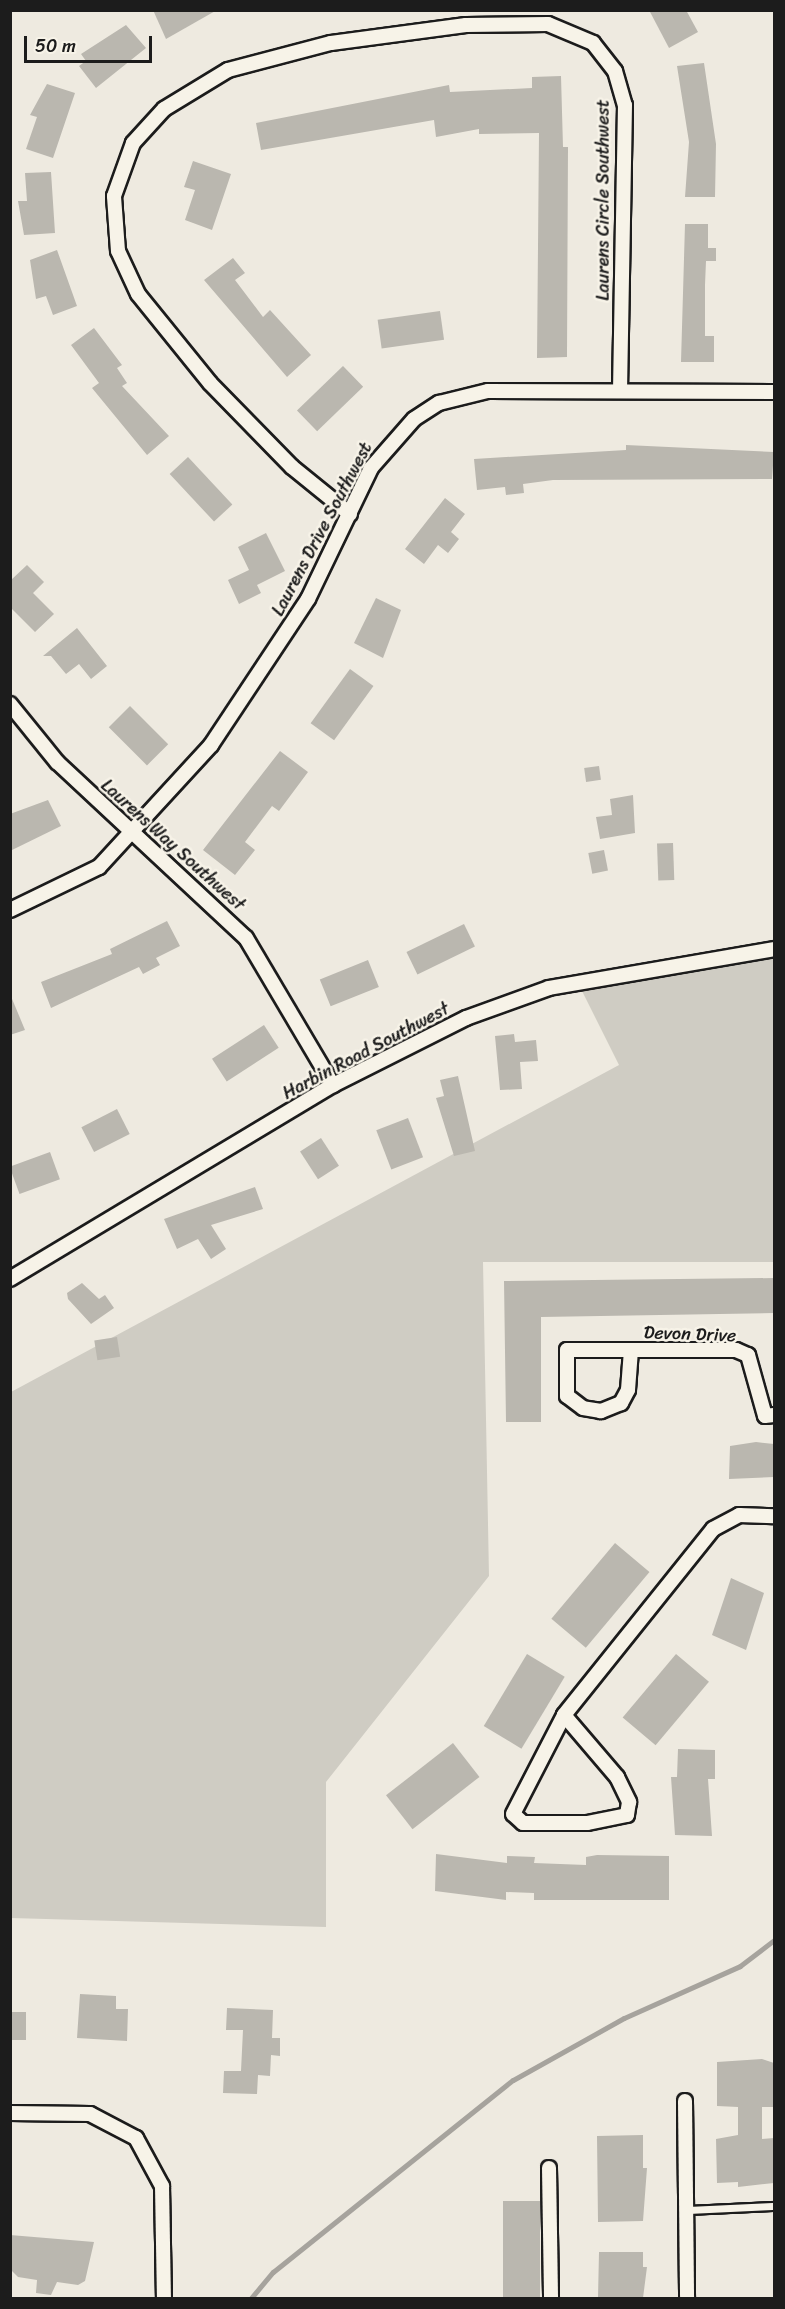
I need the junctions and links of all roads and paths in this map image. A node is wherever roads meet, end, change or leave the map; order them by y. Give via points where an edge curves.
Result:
1 (620, 390) junction
2 (774, 392) edge
3 (350, 514) junction
4 (10, 704) edge
5 (132, 836) junction
6 (10, 909) edge
7 (774, 949) edge
8 (333, 1085) junction
9 (10, 1279) edge
10 (631, 1350) junction
11 (774, 1415) edge
12 (774, 1516) edge
13 (564, 1715) junction
14 (685, 2101) dead end
15 (10, 2113) edge
16 (549, 2168) dead end
17 (774, 2206) edge
18 (686, 2210) junction
19 (164, 2298) edge
20 (551, 2298) edge
21 (687, 2298) edge

1 - 2 street, Laurens Drive Southwest
1 - 3 street, Laurens Drive Southwest via 488,391 440,404 388,442
1 - 3 street, Laurens Circle Southwest via 625,105 615,71 593,43 548,24 466,25 331,43 228,70 164,109 133,143 114,196 118,251 138,294 210,383 292,467
3 - 5 street, Laurens Drive Southwest via 308,599 261,678
4 - 5 street, Laurens Way Southwest via 57,762
5 - 6 street, Laurens Drive Southwest via 99,867
5 - 8 street, Laurens Way Southwest via 208,898 246,938
7 - 8 street, Harbin Road Southwest via 549,988 466,1018
8 - 9 street, Harbin Road Southwest
10 - 10 street, Devon Drive via 567,1350 567,1396 583,1408 601,1411 621,1403 628,1390
10 - 11 street, Devon Drive via 735,1350 748,1355 765,1416
12 - 13 street via 739,1515 713,1529
13 - 13 street via 513,1814 523,1823 587,1823 627,1815 629,1802 617,1777
14 - 18 street
15 - 19 street via 90,2114 136,2138 162,2186
16 - 20 street
17 - 18 lane
18 - 21 street

